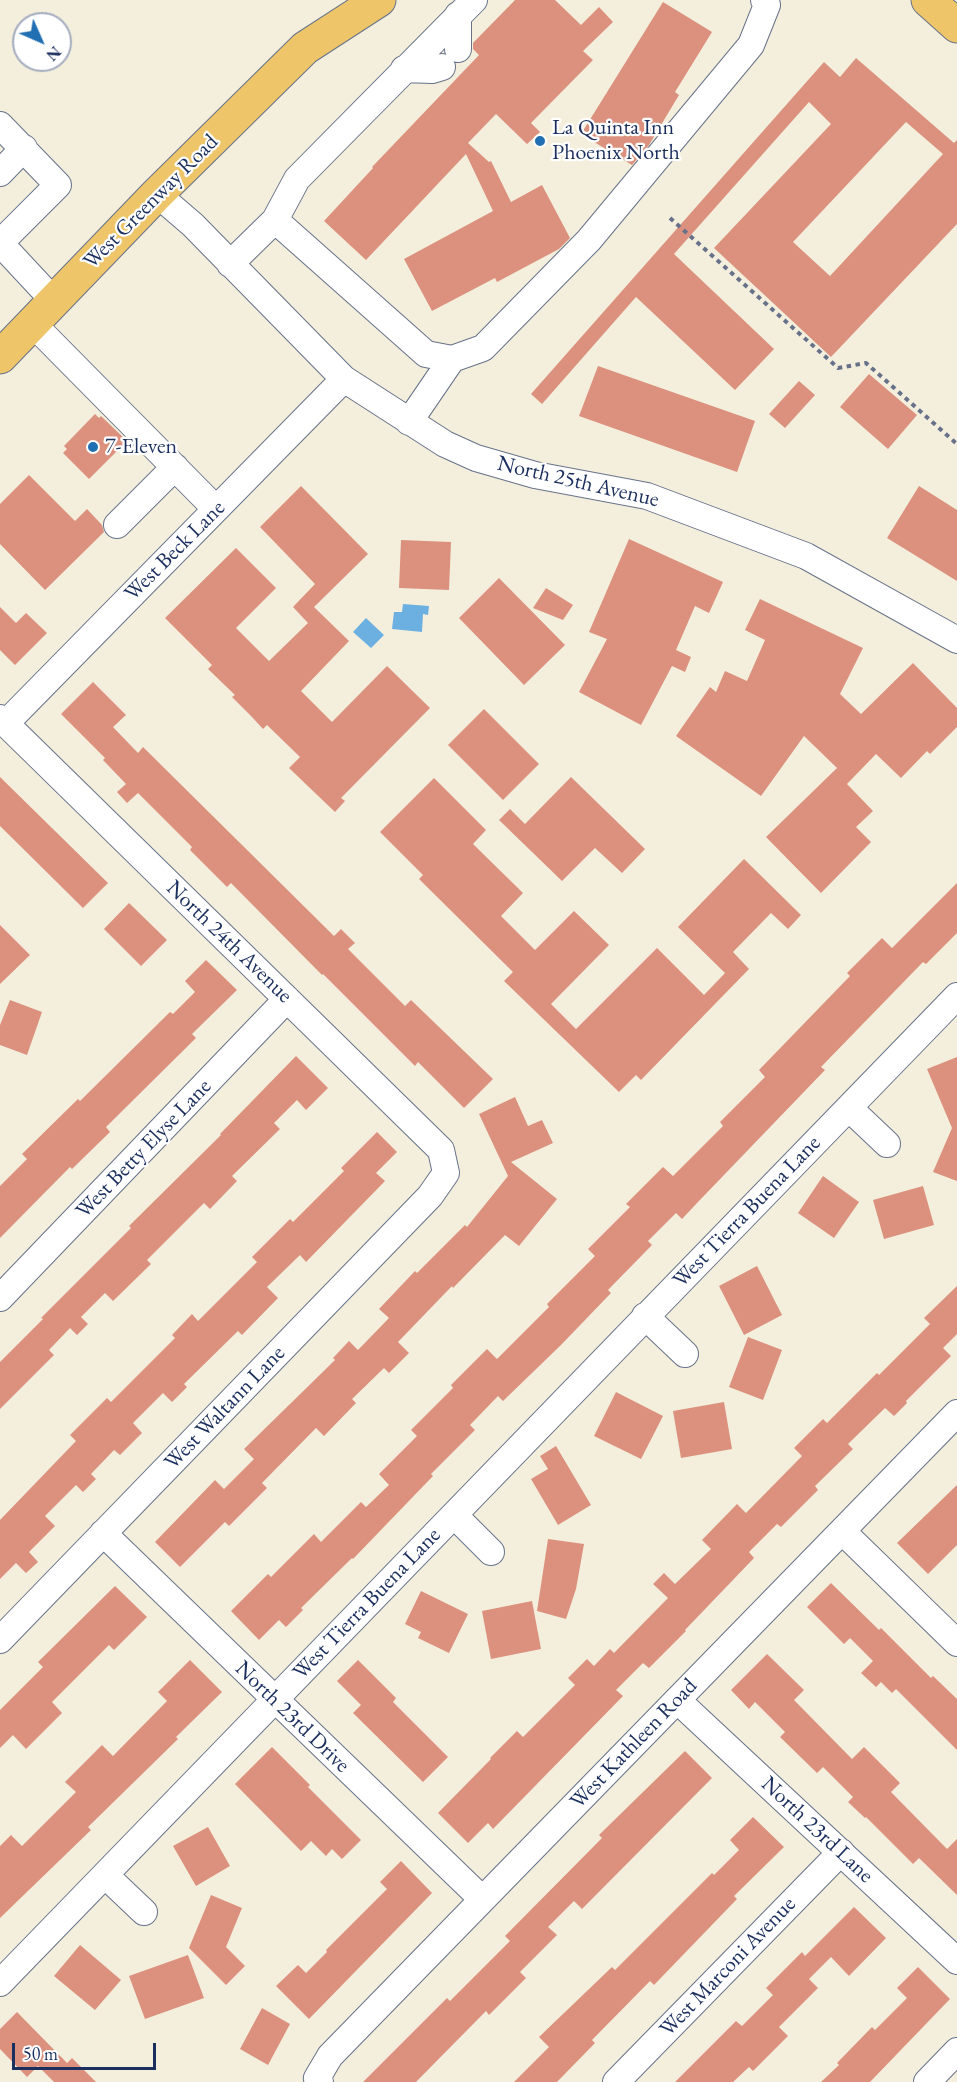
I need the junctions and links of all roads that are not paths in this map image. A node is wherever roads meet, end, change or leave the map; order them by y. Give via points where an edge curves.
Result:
1 (332, 0) edge
2 (379, 0) edge
3 (764, 0) edge
4 (928, 0) edge
5 (466, 8) edge
6 (957, 26) edge
7 (305, 48) junction
8 (404, 69) junction
9 (0, 125) edge
10 (24, 148) junction
11 (0, 173) edge
12 (157, 194) junction
13 (275, 220) junction
14 (230, 264) junction
15 (43, 312) junction
16 (0, 357) edge
17 (452, 358) junction
18 (344, 379) junction
19 (409, 422) junction
20 (175, 467) junction
21 (216, 509) junction
22 (117, 525) dead end
23 (957, 640) edge
24 (3, 720) edge
25 (957, 996) edge
26 (287, 999) junction
27 (849, 1108) junction
28 (887, 1144) dead end
29 (446, 1173) joint
30 (0, 1298) edge
31 (645, 1316) junction
32 (685, 1354) dead end
33 (957, 1413) edge
34 (454, 1515) junction
35 (842, 1532) junction
36 (104, 1533) junction
37 (491, 1552) dead end
38 (0, 1640) edge
39 (957, 1643) edge
40 (274, 1700) junction
41 (677, 1700) junction
42 (841, 1852) junction
43 (105, 1875) junction
44 (482, 1899) junction
45 (144, 1912) dead end
46 (957, 1961) edge
47 (0, 1983) edge
48 (957, 2051) edge
49 (318, 2080) edge
50 (616, 2082) edge
51 (927, 2082) edge

1 - 7 main road, West Greenway Road
2 - 7 main road, West Greenway Road
3 - 17 street via 767,5 751,45 589,240 483,348
4 - 6 main road
5 - 8 street
5 - 8 street via 450,58 432,70
7 - 12 main road, West Greenway Road
8 - 13 street via 297,179
9 - 10 street
10 - 11 street
10 - 15 street via 58,185 0,243
12 - 14 street, North 25th Avenue
12 - 15 main road, West Greenway Road
13 - 14 street
13 - 17 street via 426,354
14 - 18 street, North 25th Avenue
15 - 16 main road, West Greenway Road
15 - 20 street
17 - 19 street
18 - 19 street, North 25th Avenue
18 - 21 street, West Beck Lane
19 - 23 street, North 25th Avenue via 476,458 535,476 647,496 814,559
20 - 21 street
20 - 22 street
21 - 24 street, West Beck Lane
24 - 26 street, North 24th Avenue
25 - 27 street, West Tierra Buena Lane
26 - 29 street, North 24th Avenue via 441,1150
26 - 30 street, West Betty Elyse Lane
27 - 28 street
27 - 31 street, West Tierra Buena Lane
29 - 36 street, West Waltann Lane via 430,1196
31 - 32 street
31 - 34 street, West Tierra Buena Lane
33 - 35 street, West Kathleen Road
34 - 37 street, West Tierra Buena Lane
34 - 40 street, West Tierra Buena Lane
35 - 39 street
35 - 41 street, West Kathleen Road
36 - 38 street, West Waltann Lane
36 - 40 street, North 23rd Drive
40 - 43 street, West Tierra Buena Lane
40 - 44 street, North 23rd Drive
41 - 42 street, North 23rd Lane
41 - 44 street, West Kathleen Road
42 - 46 street, North 23rd Lane
42 - 50 street, West Marconi Avenue
43 - 45 street
43 - 47 street, West Tierra Buena Lane
44 - 49 street, West Kathleen Road via 330,2056
48 - 51 street

